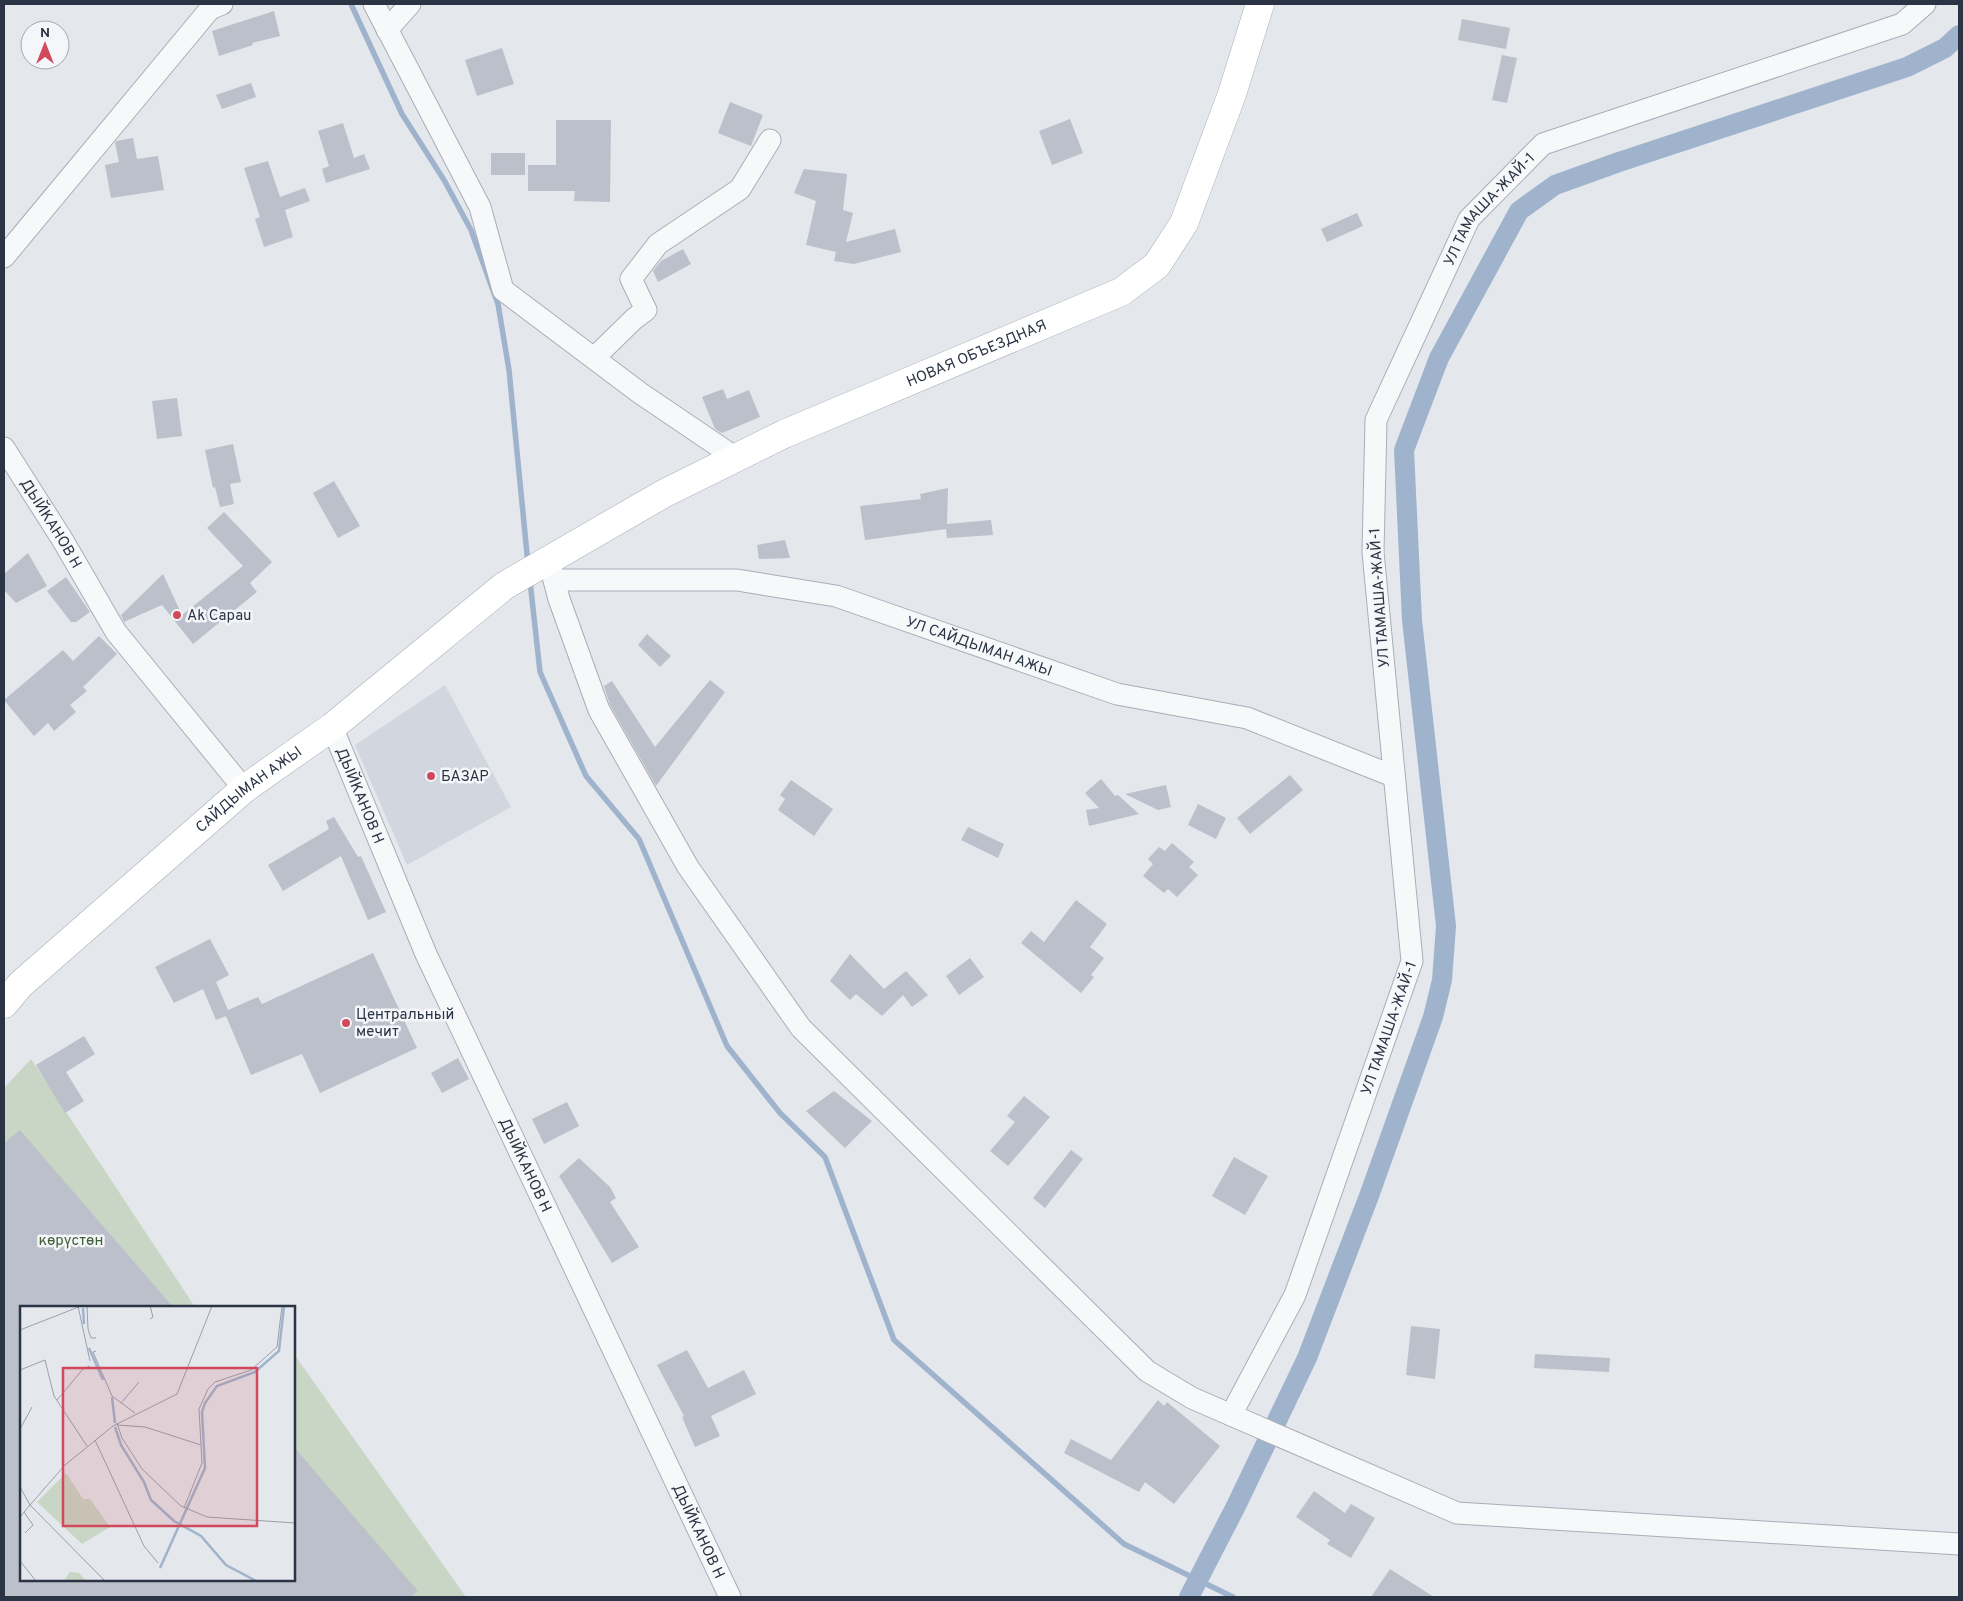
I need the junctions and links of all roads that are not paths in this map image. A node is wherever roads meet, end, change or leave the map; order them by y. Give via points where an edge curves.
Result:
1 (222, 4) edge
2 (374, 4) edge
3 (410, 4) edge
4 (1260, 4) edge
5 (1925, 4) edge
6 (388, 30) junction
7 (770, 140) dead end
8 (4, 257) edge
9 (594, 358) junction
10 (4, 448) edge
11 (736, 458) junction
12 (548, 569) junction
13 (504, 586) joint
14 (332, 727) junction
15 (1393, 776) junction
16 (244, 790) junction
17 (4, 1004) edge
18 (1233, 1416) junction
19 (1959, 1544) edge
20 (730, 1597) edge

1 - 8 street via 210,9
2 - 6 street
3 - 6 street
4 - 11 main road, НОВАЯ ОБЪЕЗДНАЯ via 1232,94 1184,223 1157,265 1121,292 784,434
5 - 15 street, УЛ ТАМАША-ЖАЙ-1 via 1902,24 1543,144 1469,219 1376,420 1372,552
6 - 9 street via 480,207 503,290
7 - 9 street via 740,189 658,244 631,279 646,310
9 - 11 street
10 - 16 street, ДЫЙКАНОВ Н via 116,632
11 - 12 main road, НОВАЯ ОБЪЕЗДНАЯ via 663,494
12 - 13 main road, НОВАЯ ОБЪЕЗДНАЯ
12 - 15 street, УЛ САЙДЫМАН АЖЫ via 737,580 836,596 1117,694 1247,718
12 - 18 street via 598,710 688,867 801,1028 1147,1371 1192,1398
13 - 14 main road, САЙДЫМАН АЖЫ
14 - 16 main road, САЙДЫМАН АЖЫ
14 - 20 street, ДЫЙКАНОВ Н via 426,954
15 - 18 street, УЛ ТАМАША-ЖАЙ-1 via 1412,961 1295,1295
16 - 17 main road, САЙДЫМАН АЖЫ via 21,984
18 - 19 street via 1457,1513

